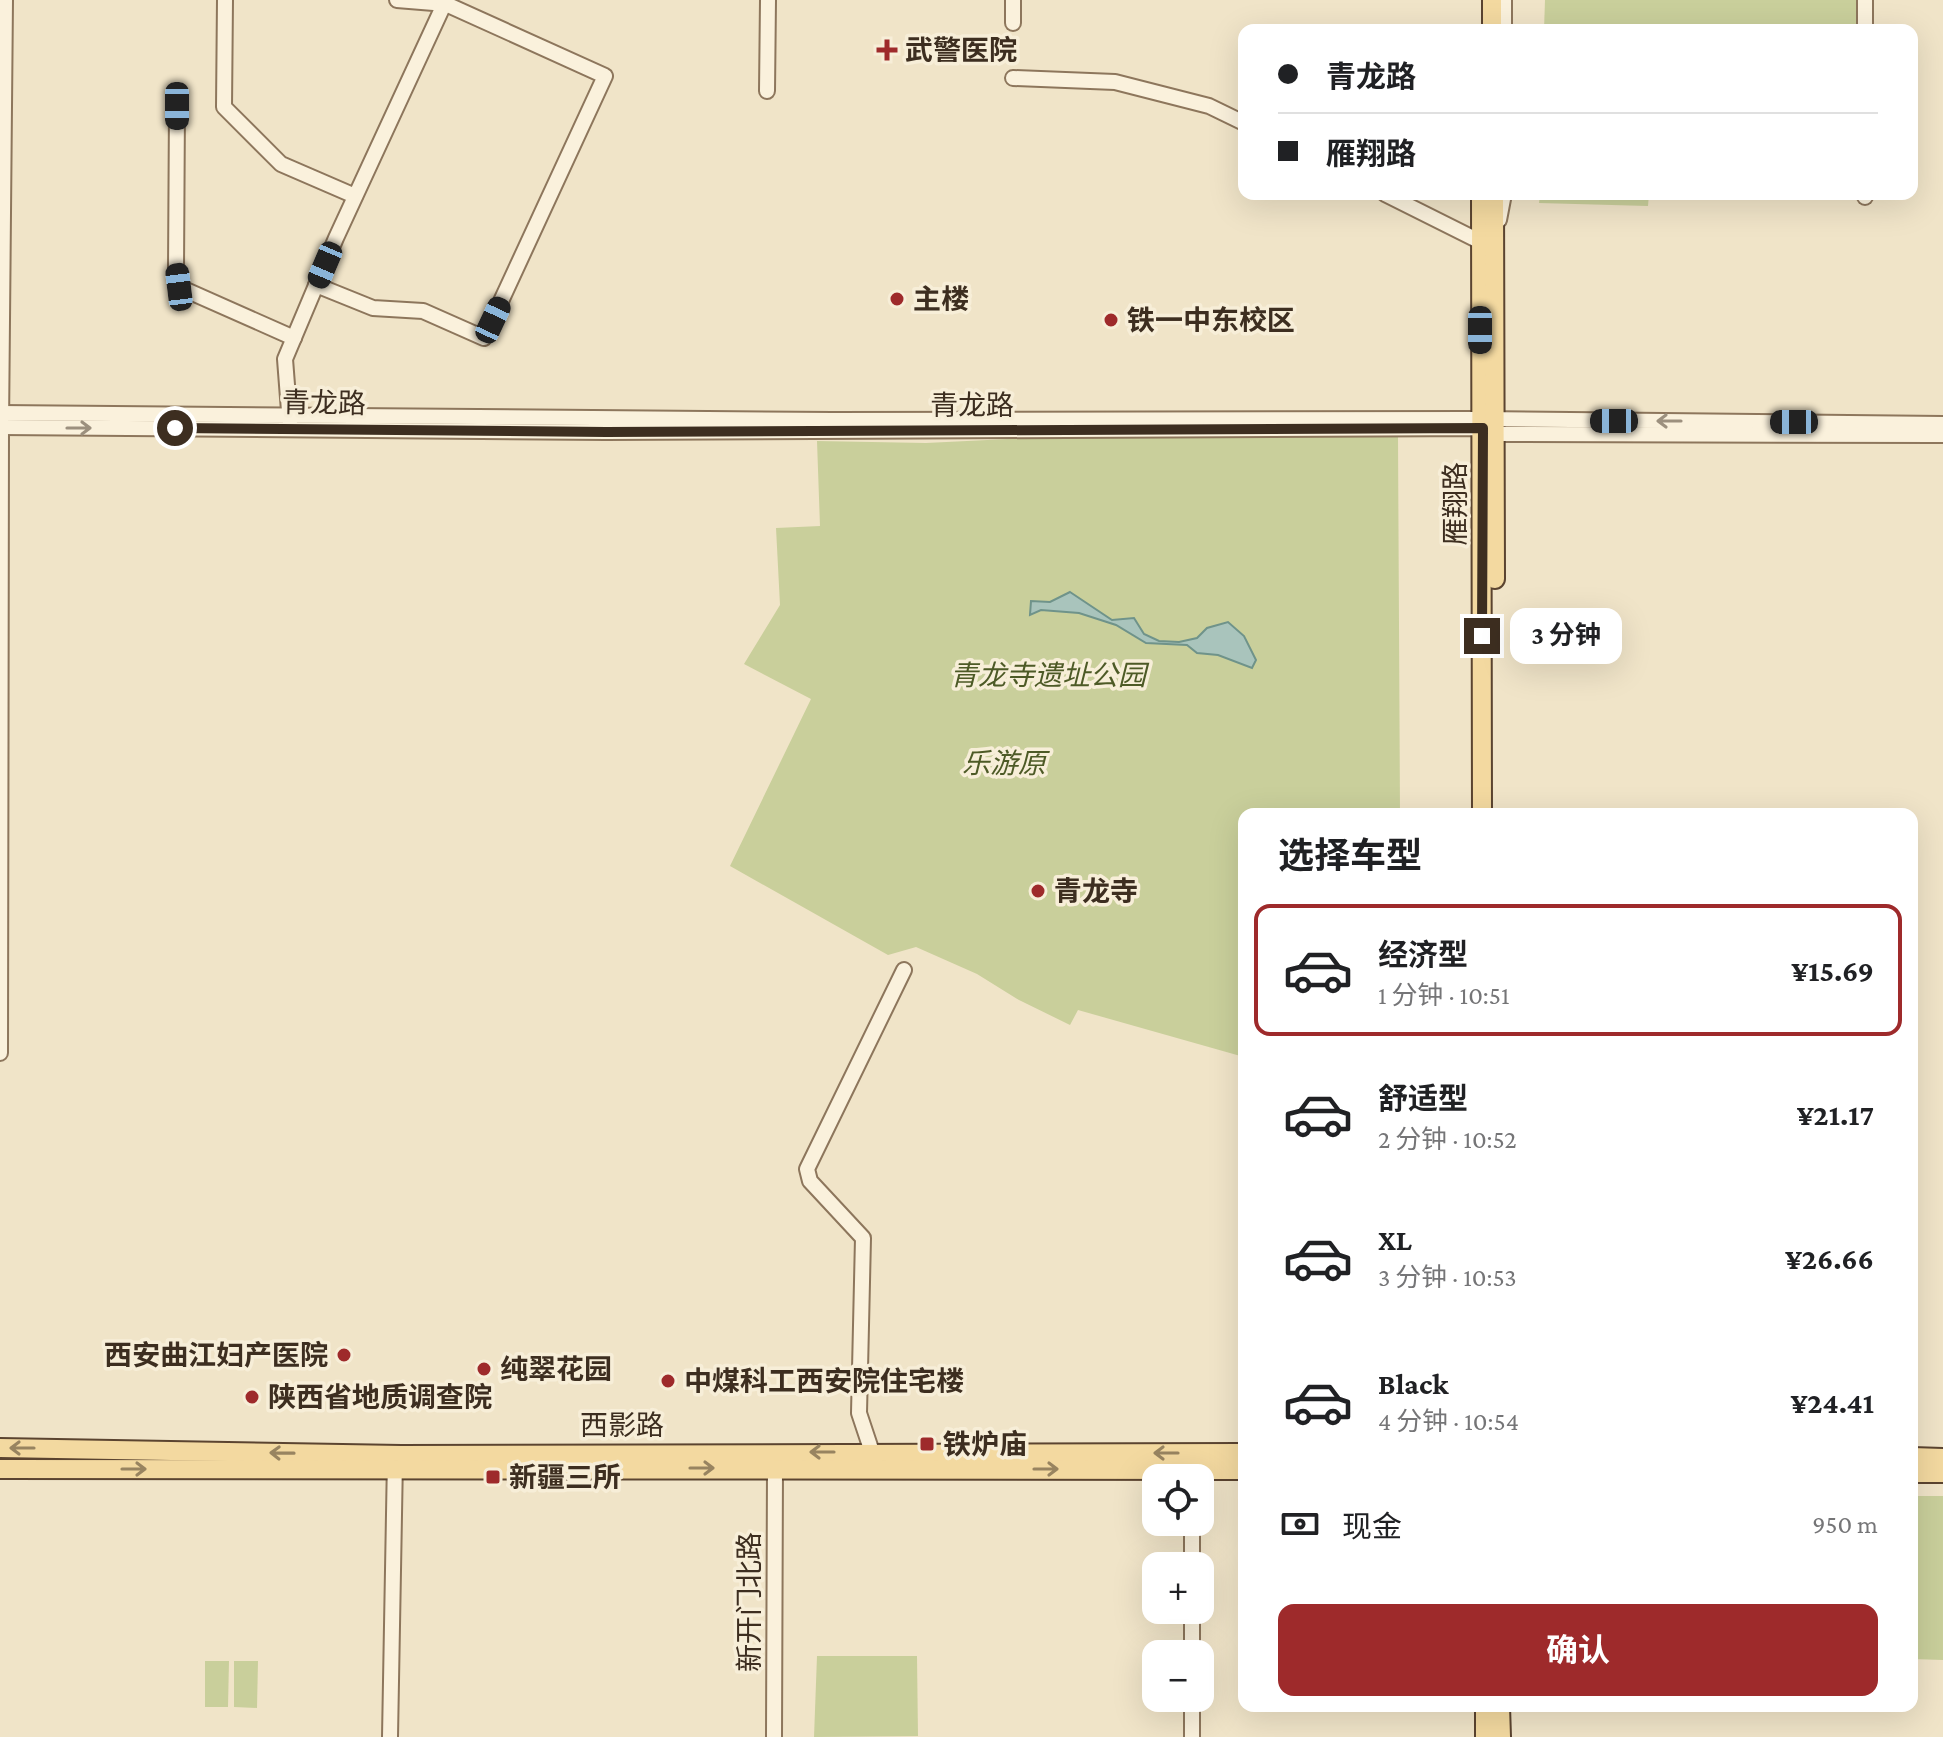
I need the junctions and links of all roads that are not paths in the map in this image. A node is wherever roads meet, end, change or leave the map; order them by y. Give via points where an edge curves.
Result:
1 (5, 0) edge
2 (225, 0) edge
3 (397, 0) edge
4 (768, 0) edge
5 (1013, 0) edge
6 (1481, 0) edge
7 (1492, 0) edge
8 (1504, 0) edge
9 (1865, 0) edge
10 (446, 2) edge
11 (1013, 23) dead end
12 (1480, 24) edge
13 (1492, 24) edge
14 (1504, 24) edge
15 (1865, 24) edge
16 (1013, 78) dead end
17 (767, 91) dead end
18 (177, 106) dead end
19 (1238, 120) edge
20 (355, 196) junction
21 (1398, 200) edge
22 (1482, 200) edge
23 (1493, 200) edge
24 (1502, 200) edge
25 (1488, 243) junction
26 (316, 285) junction
27 (294, 338) junction
28 (1, 420) edge
29 (290, 422) junction
30 (1943, 424) edge
31 (1488, 425) junction
32 (1943, 435) edge
33 (1482, 808) edge
34 (1493, 808) edge
35 (904, 970) dead end
36 (0, 1053) edge
37 (0, 1448) edge
38 (872, 1452) junction
39 (1238, 1453) edge
40 (1918, 1457) edge
41 (1943, 1458) edge
42 (395, 1461) junction
43 (775, 1468) junction
44 (0, 1469) edge
45 (1238, 1470) edge
46 (1142, 1472) edge
47 (1214, 1472) edge
48 (1918, 1473) edge
49 (1943, 1473) edge
50 (1192, 1712) edge
51 (1485, 1712) edge
52 (1500, 1712) edge
53 (390, 1737) edge
54 (774, 1737) edge
55 (1192, 1737) edge
56 (1485, 1737) edge
57 (1501, 1737) edge

1 - 28 street
2 - 20 street via 224,107 281,164
3 - 10 street
4 - 17 street
5 - 11 street
6 - 12 main road
7 - 13 main road
8 - 14 street
9 - 15 street
10 - 20 street
10 - 26 street via 605,76 484,338 423,311 373,308
16 - 19 street via 1115,82 1209,106
18 - 27 street via 179,287
20 - 26 street
21 - 25 street
22 - 25 main road, 雁翔路
23 - 25 main road, 雁翔路
24 - 25 street
25 - 31 main road, 雁翔路
26 - 27 street
27 - 29 street via 285,359
28 - 29 street, 青龙路
28 - 36 street
29 - 31 street, 青龙路
30 -> 31 street, 青龙路
31 - 32 street, 青龙路
31 - 33 main road, 雁翔路
31 - 34 main road, 雁翔路
35 - 38 street via 807,1169 810,1181 863,1238 859,1413
42 -> 37 main road, 西影路
39 -> 38 main road, 西影路
38 -> 42 main road, 西影路
40 - 41 main road
42 -> 43 main road, 西影路
44 -> 42 main road, 西影路
42 - 53 street
43 -> 46 main road, 西影路
43 - 54 street, 新开门北路
45 - 47 main road, 西影路
48 - 49 main road
50 - 55 street
51 - 56 main road
52 - 57 main road

